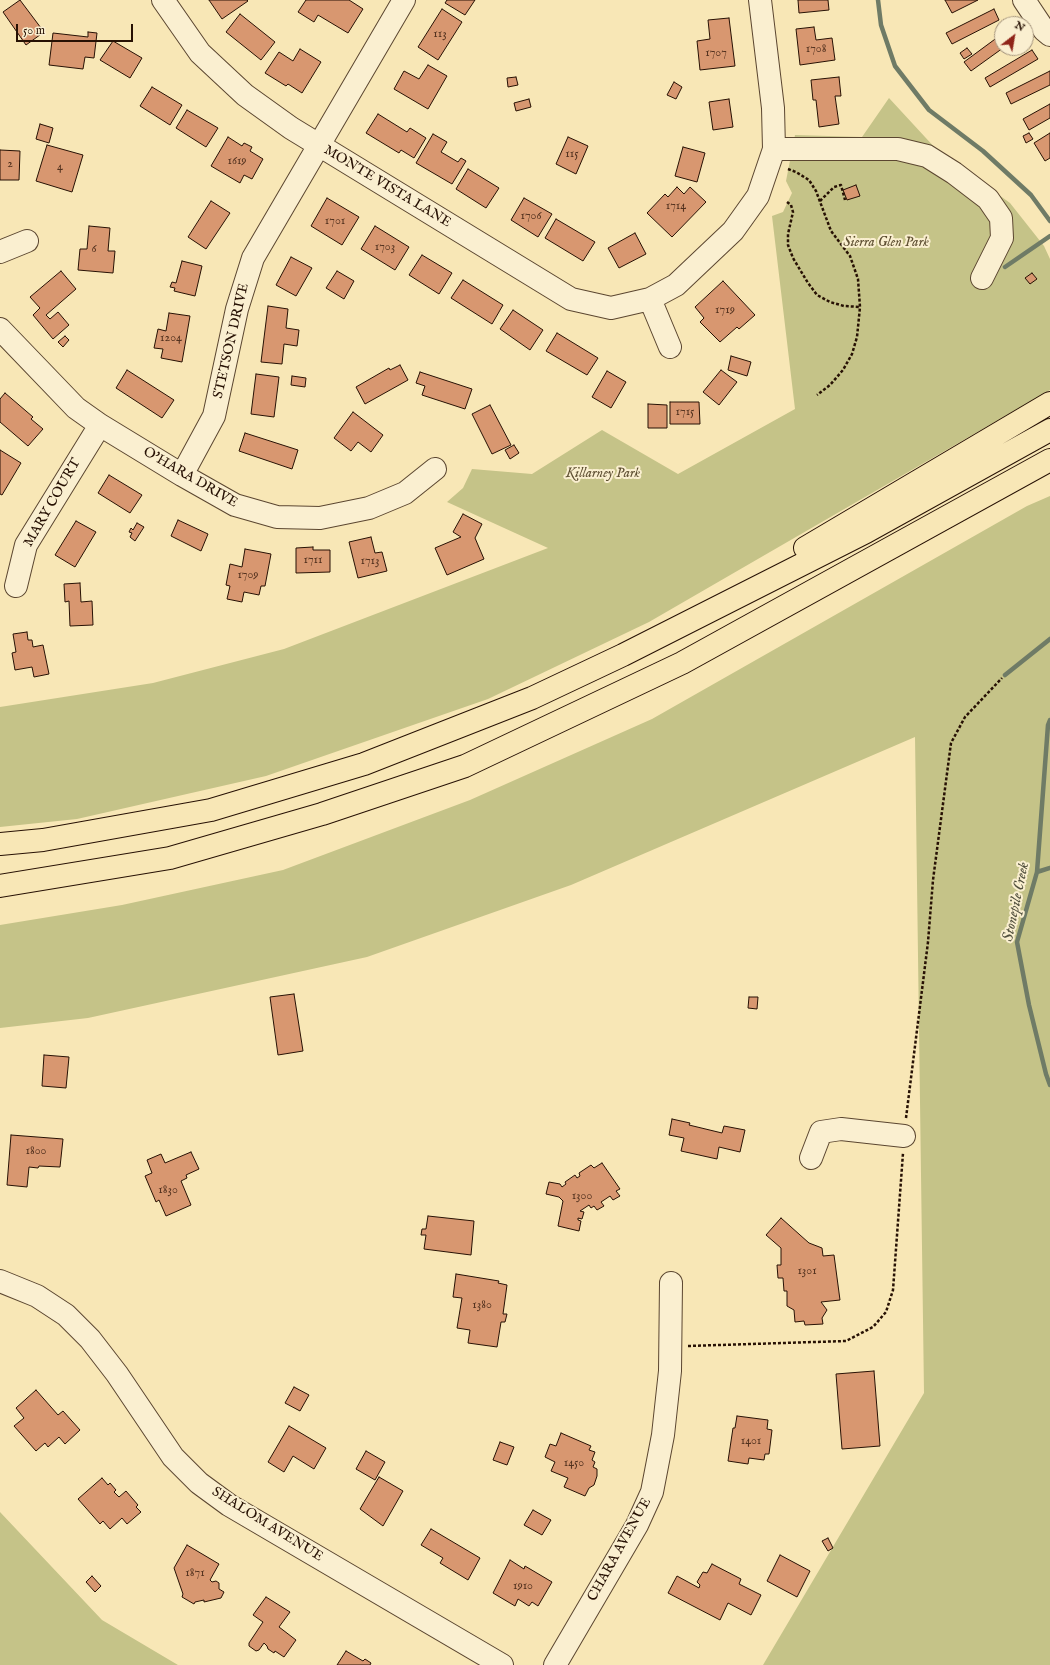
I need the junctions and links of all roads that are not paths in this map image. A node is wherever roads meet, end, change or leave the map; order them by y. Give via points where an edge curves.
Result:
1 (163, 0) edge
2 (404, 0) edge
3 (760, 0) edge
4 (1024, 0) edge
5 (1050, 36) edge
6 (320, 146) junction
7 (774, 149) junction
8 (27, 241) dead end
9 (0, 252) edge
10 (982, 278) dead end
11 (650, 299) junction
12 (0, 329) edge
13 (670, 347) dead end
14 (1050, 404) edge
15 (100, 425) junction
16 (1050, 430) edge
17 (1050, 460) edge
18 (435, 469) dead end
19 (182, 475) junction
20 (1050, 476) edge
21 (992, 492) junction
22 (16, 586) dead end
23 (623, 655) junction
24 (0, 844) edge
25 (0, 886) edge
26 (904, 1136) road end
27 (812, 1158) dead end
28 (0, 1281) edge
29 (671, 1283) dead end
30 (502, 1665) edge
31 (555, 1665) edge

1 - 6 street, MONTE VISTA LANE via 200,54 245,95
2 - 6 street, STETSON DRIVE
3 - 7 street
4 - 5 street
6 - 11 street, MONTE VISTA LANE via 571,299 611,308
6 - 19 street, STETSON DRIVE via 253,258 236,309 214,416
7 - 10 street via 898,149 927,156 954,172 988,199 1001,218 1002,238
7 - 11 street, MONTE VISTA LANE via 758,196 733,231 676,285
8 - 9 street
11 - 13 street
12 - 15 street, O'HARA DRIVE via 76,408
14 - 23 highway
15 - 19 street, O'HARA DRIVE
15 - 22 street, MARY COURT via 26,545
16 - 23 highway via 866,532
17 - 21 highway
18 - 19 street, O'HARA DRIVE via 405,493 369,508 320,518 277,517 235,505
20 - 21 highway
21 - 25 highway via 682,663 465,766 322,814 170,858
23 - 24 highway via 532,698 364,764 211,810 43,840
26 - 27 street via 842,1129 821,1132
28 - 30 street, SHALOM AVENUE via 37,1296 66,1315 117,1374 173,1457 199,1483 230,1505
29 - 31 street, CHARA AVENUE via 671,1347 663,1435 652,1492 637,1525

